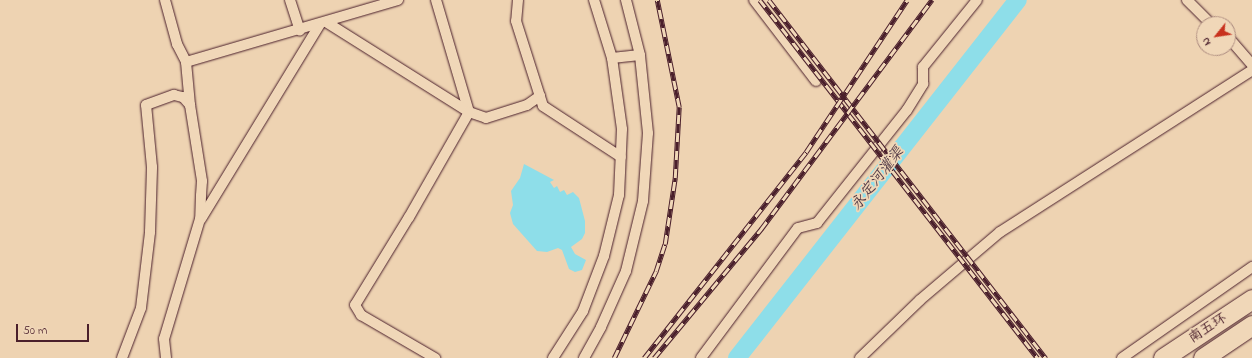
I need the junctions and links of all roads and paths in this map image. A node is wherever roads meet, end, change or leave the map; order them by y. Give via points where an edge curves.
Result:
1 (165, 0) edge
2 (290, 0) edge
3 (398, 0) edge
4 (436, 0) edge
5 (518, 0) edge
6 (594, 0) edge
7 (626, 0) edge
8 (754, 0) edge
9 (977, 0) edge
10 (1187, 0) edge
11 (1203, 16) edge
12 (323, 23) junction
13 (300, 30) junction
14 (1236, 46) edge
15 (640, 55) junction
16 (612, 58) junction
17 (186, 62) junction
18 (1252, 65) edge
19 (1252, 70) edge
20 (816, 81) dead end
21 (540, 96) junction
22 (190, 105) junction
23 (469, 112) junction
24 (621, 158) junction
25 (200, 220) junction
26 (1252, 267) edge
27 (1252, 298) edge
28 (1252, 325) edge
29 (122, 358) edge
30 (166, 358) edge
31 (435, 358) edge
32 (553, 358) edge
33 (584, 358) edge
34 (701, 358) edge
35 (860, 358) edge
36 (1122, 358) edge
37 (1163, 358) edge
38 (1203, 358) edge

1 - 17 street via 176,44
2 - 13 street
3 - 12 street
4 - 23 street
5 - 21 street via 516,21
6 - 16 street
7 - 15 street
8 - 20 street
9 - 34 street via 923,67 923,84 907,110 817,223 798,228
10 - 11 street
12 - 13 street
12 - 23 street
12 - 25 street
13 - 17 street
14 - 18 street
15 - 16 street
15 - 33 street via 648,133 643,201 626,271
16 - 24 street via 622,129
17 - 22 street
19 - 35 street via 1000,232 920,300
21 - 23 street via 527,105 486,118
21 - 24 street via 543,106
22 - 25 street via 202,181
22 - 29 street via 183,97 174,95 146,105 152,166 150,232 141,308
23 - 31 street via 355,305 361,315
24 - 32 street via 619,196 604,256 583,311
25 - 30 street via 164,339
26 - 36 street
27 - 37 highway, 南五环
28 - 38 highway, 南五环

